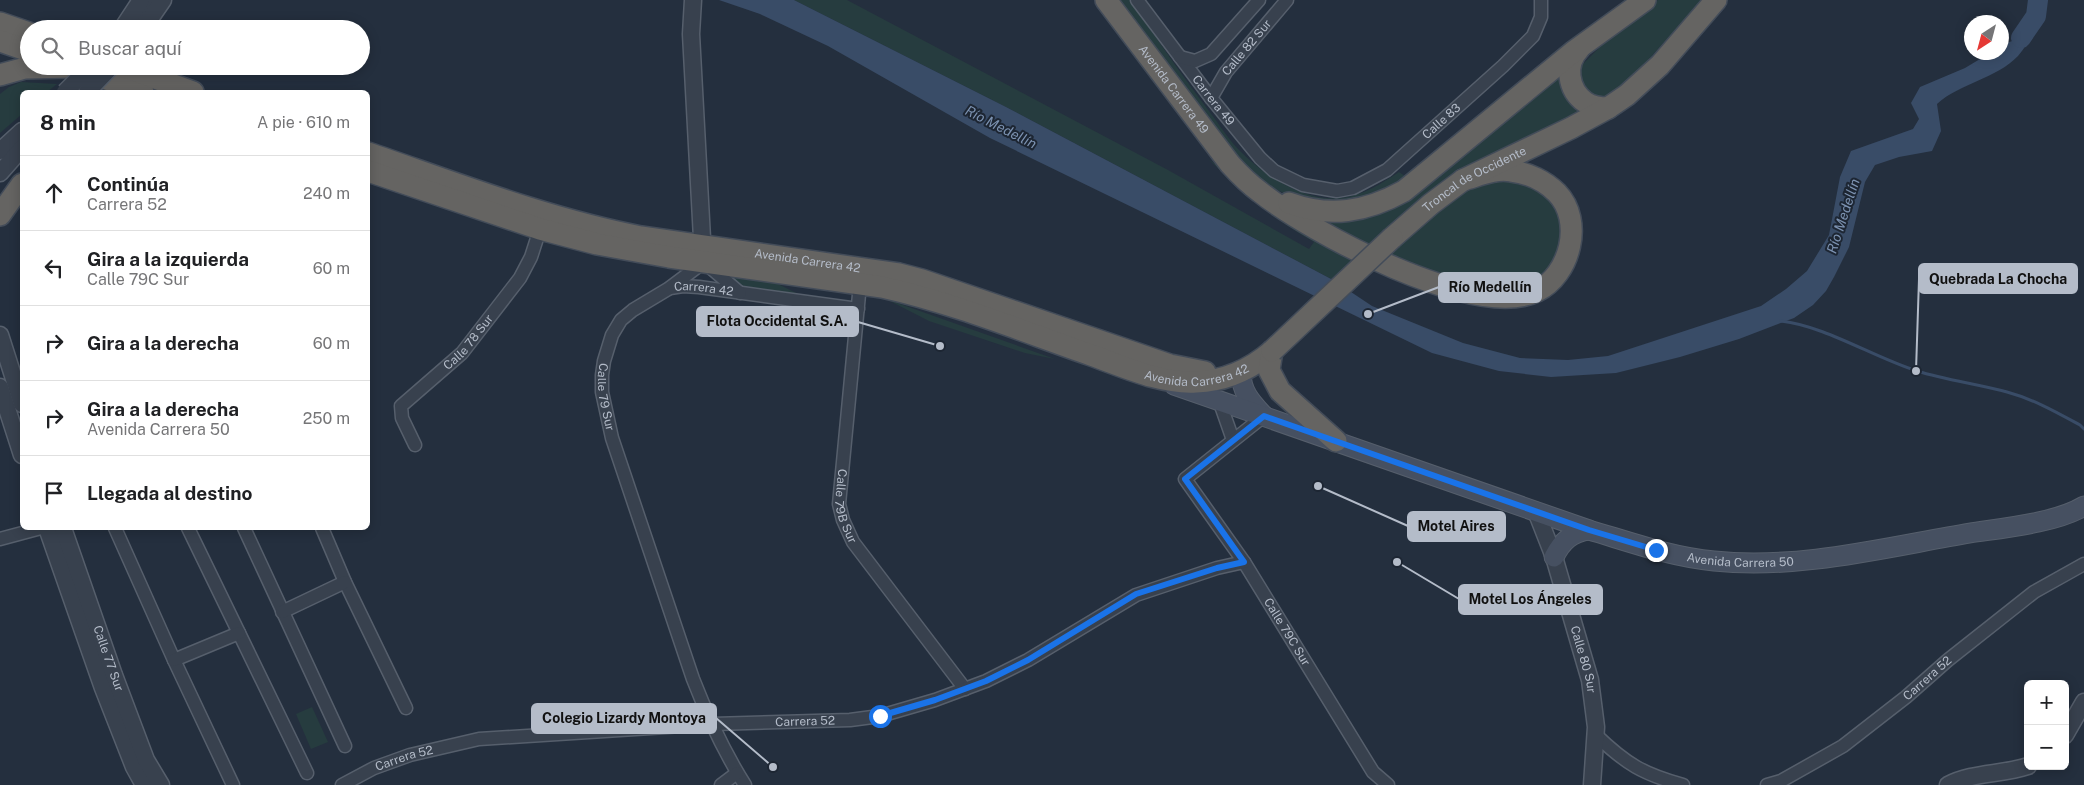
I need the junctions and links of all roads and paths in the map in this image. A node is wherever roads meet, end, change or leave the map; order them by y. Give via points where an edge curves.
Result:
1 (141, 0) edge
2 (152, 0) edge
3 (164, 0) edge
4 (1106, 0) edge
5 (1137, 0) edge
6 (1259, 0) edge
7 (1287, 0) edge
8 (1541, 0) edge
9 (1645, 0) edge
10 (1716, 0) edge
11 (692, 7) edge
12 (128, 20) edge
13 (140, 20) edge
14 (149, 20) edge
15 (0, 23) edge
16 (20, 30) edge
17 (0, 41) edge
18 (1585, 44) junction
19 (20, 48) edge
20 (1180, 57) junction
21 (20, 69) edge
22 (0, 75) edge
23 (82, 75) edge
24 (93, 75) edge
25 (103, 75) edge
26 (147, 75) edge
27 (67, 90) edge
28 (89, 90) edge
29 (131, 90) edge
30 (188, 90) edge
31 (1211, 98) junction
32 (1608, 108) junction
33 (20, 133) edge
34 (20, 150) edge
35 (0, 151) edge
36 (370, 154) edge
37 (0, 172) edge
38 (370, 172) edge
39 (1243, 178) junction
40 (1463, 180) junction
41 (1303, 185) joint
42 (20, 187) edge
43 (0, 215) edge
44 (540, 229) junction
45 (703, 254) junction
46 (774, 264) junction
47 (668, 289) junction
48 (740, 293) junction
49 (859, 297) junction
50 (0, 335) edge
51 (1272, 351) junction
52 (1240, 372) junction
53 (1159, 379) junction
54 (0, 387) edge
55 (20, 398) edge
56 (1219, 400) junction
57 (1264, 416) junction
58 (1233, 440) junction
59 (1336, 441) junction
60 (415, 444) dead end
61 (20, 449) edge
62 (2084, 506) edge
63 (1536, 511) junction
64 (34, 530) edge
65 (48, 530) edge
66 (64, 530) edge
67 (116, 530) edge
68 (189, 530) edge
69 (245, 530) edge
70 (323, 530) edge
71 (1589, 530) junction
72 (0, 539) edge
73 (1554, 557) junction
74 (1244, 562) junction
75 (2084, 564) edge
76 (345, 582) junction
77 (282, 612) junction
78 (239, 633) junction
79 (174, 660) junction
80 (965, 689) junction
81 (406, 708) dead end
82 (2083, 710) edge
83 (712, 724) junction
84 (2069, 730) edge
85 (1596, 735) junction
86 (344, 746) dead end
87 (2024, 767) edge
88 (307, 773) dead end
89 (737, 773) junction
90 (144, 785) edge
91 (161, 785) edge
92 (233, 785) edge
93 (342, 785) edge
94 (721, 785) edge
95 (745, 785) edge
96 (1388, 785) edge
97 (1592, 785) edge
98 (1683, 785) edge
99 (1767, 785) edge
100 (1948, 785) edge

1 - 12 street
2 - 13 street
3 - 14 street
4 - 39 highway, Avenida Carrera 49
5 - 20 street, Carrera 49
6 - 20 street, Calle 82 Sur via 1210,54 1195,61
7 - 31 street, Calle 82 Sur via 1226,72
8 - 41 street, Calle 83 via 1542,17 1533,36 1387,170 1353,188 1337,191
9 - 18 highway
10 - 32 highway, Troncal de Occidente via 1660,66
11 - 45 street
15 - 16 highway
17 - 19 highway
18 - 32 highway via 1571,62 1569,74 1572,85 1586,103
18 - 39 highway via 1418,181 1391,198 1354,210 1305,209 1279,200
20 - 31 street, Carrera 49
21 - 22 highway
23 - 27 street, bridge
24 - 29 highway
25 - 28 street, bridge
26 - 30 highway
31 - 41 street, Carrera 49 via 1260,158 1274,171
32 - 40 highway, Troncal de Occidente
33 - 35 street
34 - 37 street
36 - 45 highway, Avenida Carrera 42 via 580,224
38 - 44 highway, Avenida Carrera 42
39 - 40 highway via 1273,202 1358,251 1386,266 1432,282 1500,298 1519,298 1549,283 1568,254 1571,238 1568,216 1559,194 1529,175 1509,170
40 - 51 highway, Troncal de Occidente, bridge via 1392,238
42 - 43 highway
44 - 45 highway, Avenida Carrera 42 via 597,244
44 - 60 street, Calle 78 Sur via 520,278 462,353 401,406 402,418
45 - 46 highway, Avenida Carrera 42
45 - 47 street, Calle 79 Sur
45 - 48 street, Carrera 42
46 - 49 highway, Avenida Carrera 42 via 837,281
46 - 49 highway via 814,292
46 - 52 highway, Avenida Carrera 42 via 907,276 1170,364 1202,372
47 - 48 street, Carrera 42 via 690,286
47 - 83 street, Calle 79 Sur via 621,320 612,335 604,361 602,392 612,438 693,679
48 - 49 street, Carrera 42
49 - 53 highway, Avenida Carrera 42 via 882,287 930,299
49 - 80 street, Calle 79B Sur via 839,504 842,520 853,542
50 - 55 street
51 - 52 highway, Troncal de Occidente
51 - 59 highway via 1269,370 1280,391
52 - 53 highway, Avenida Carrera 42 via 1196,382
52 - 57 main road via 1242,388
53 - 56 main road, Avenida Carrera 50
54 - 61 street
56 - 57 main road, Avenida Carrera 50
56 - 58 street
57 - 58 street
57 - 59 main road, Avenida Carrera 50
58 - 74 street, Calle 79C Sur via 1185,479
59 - 63 main road, Avenida Carrera 50
62 - 71 main road, Avenida Carrera 50 via 2065,514 1850,554 1751,563 1676,555
63 - 71 main road, Avenida Carrera 50
63 - 73 street, Calle 80 Sur
64 - 72 street
65 - 90 street, Calle 77 Sur via 103,688
66 - 91 street, Calle 77 Sur via 146,760
67 - 79 street
68 - 78 street
69 - 77 street
70 - 76 street
71 - 73 main road via 1569,536 1560,544
73 - 85 street, Calle 80 Sur via 1567,617 1590,680
74 - 80 street, Carrera 52 via 1136,594 1028,660
74 - 96 street, Calle 79C Sur via 1358,750 1373,772
75 - 99 street, Carrera 52 via 2034,592 1843,746 1781,781
76 - 77 street
76 - 81 street
77 - 86 street
78 - 79 street
78 - 88 street
79 - 92 street
80 - 83 street, Carrera 52 via 880,716 850,720
82 - 84 street
83 - 89 street, Calle 79 Sur
83 - 93 street, Carrera 52 via 479,739 410,755 374,768
85 - 97 street, Calle 80 Sur
85 - 98 street via 1627,763 1643,772
87 - 100 street via 1959,779
89 - 94 street
89 - 95 street, Calle 79 Sur

